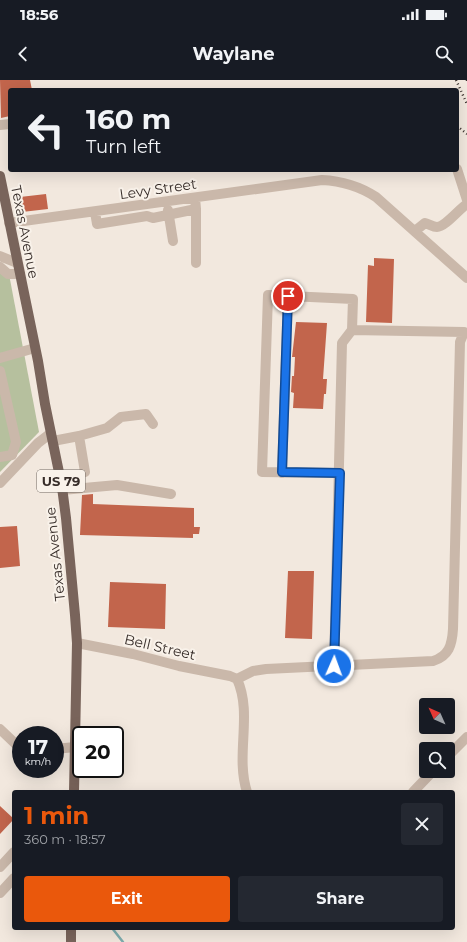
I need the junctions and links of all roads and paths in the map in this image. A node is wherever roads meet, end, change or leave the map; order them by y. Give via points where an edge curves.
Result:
1 (458, 172) edge
2 (0, 176) edge
3 (195, 198) junction
4 (467, 200) edge
5 (167, 202) junction
6 (467, 204) edge
7 (196, 209) junction
8 (96, 212) junction
9 (169, 215) junction
10 (9, 223) junction
11 (414, 231) junction
12 (173, 241) dead end
13 (0, 256) edge
14 (17, 262) junction
15 (196, 263) dead end
16 (0, 267) edge
17 (20, 274) junction
18 (467, 278) edge
19 (288, 296) junction
20 (352, 330) junction
21 (466, 331) edge
22 (35, 348) junction
23 (0, 358) edge
24 (0, 370) edge
25 (153, 424) dead end
26 (79, 436) junction
27 (52, 437) junction
28 (0, 457) edge
29 (85, 472) dead end
30 (282, 472) junction
31 (340, 473) junction
32 (0, 482) edge
33 (62, 490) junction
34 (171, 494) dead end
35 (77, 643) junction
36 (334, 666) junction
37 (237, 679) junction
38 (75, 726) edge
39 (0, 729) edge
40 (467, 737) edge
41 (12, 740) edge
42 (455, 749) edge
43 (74, 778) edge
44 (427, 778) edge
45 (74, 790) edge
46 (246, 790) edge
47 (415, 790) edge
48 (12, 854) edge
49 (0, 867) edge
50 (12, 880) edge
51 (0, 893) edge
52 (71, 930) edge
53 (71, 942) edge

1 - 4 street
2 - 10 main road, Texas Avenue / US 79
3 - 5 street, Levy Street
3 - 7 street
3 - 11 street, Levy Street via 322,180 337,181 351,184 376,197
5 - 8 street, Levy Street
5 - 9 street
6 - 11 street via 443,225 435,227 424,224
7 - 9 street
7 - 15 street
8 - 9 street via 97,224
8 - 10 street, Levy Street
9 - 12 street
10 - 14 main road, Texas Avenue / US 79
11 - 18 street, Levy Street
13 - 14 street
14 - 17 main road, Texas Avenue / US 79
16 - 17 street via 8,274
17 - 22 main road, Texas Avenue / US 79
19 - 20 street via 353,299
19 - 30 street
19 - 30 street via 268,295 262,465 262,472
20 - 21 street
20 - 31 street via 342,343
21 - 36 street via 460,342 453,629 449,649 440,659 433,661
22 - 23 street
22 - 27 main road, Texas Avenue / US 79
24 - 28 street via 16,442 12,455
25 - 26 street via 146,414 121,417 107,428
26 - 27 street
26 - 29 street
27 - 32 street via 38,443
27 - 33 main road, Texas Avenue / US 79
30 - 31 street
31 - 36 street
33 - 34 street via 117,485
33 - 35 main road, Texas Avenue / US 79
35 - 37 street, Bell Street
35 - 38 main road, Texas Avenue / US 79
36 - 37 street via 266,669 253,671
37 - 46 street via 242,689 242,764
39 - 41 street
40 - 42 street
43 - 45 main road, Texas Avenue / US 79
44 - 47 street
48 - 49 street
50 - 51 street
52 - 53 main road

